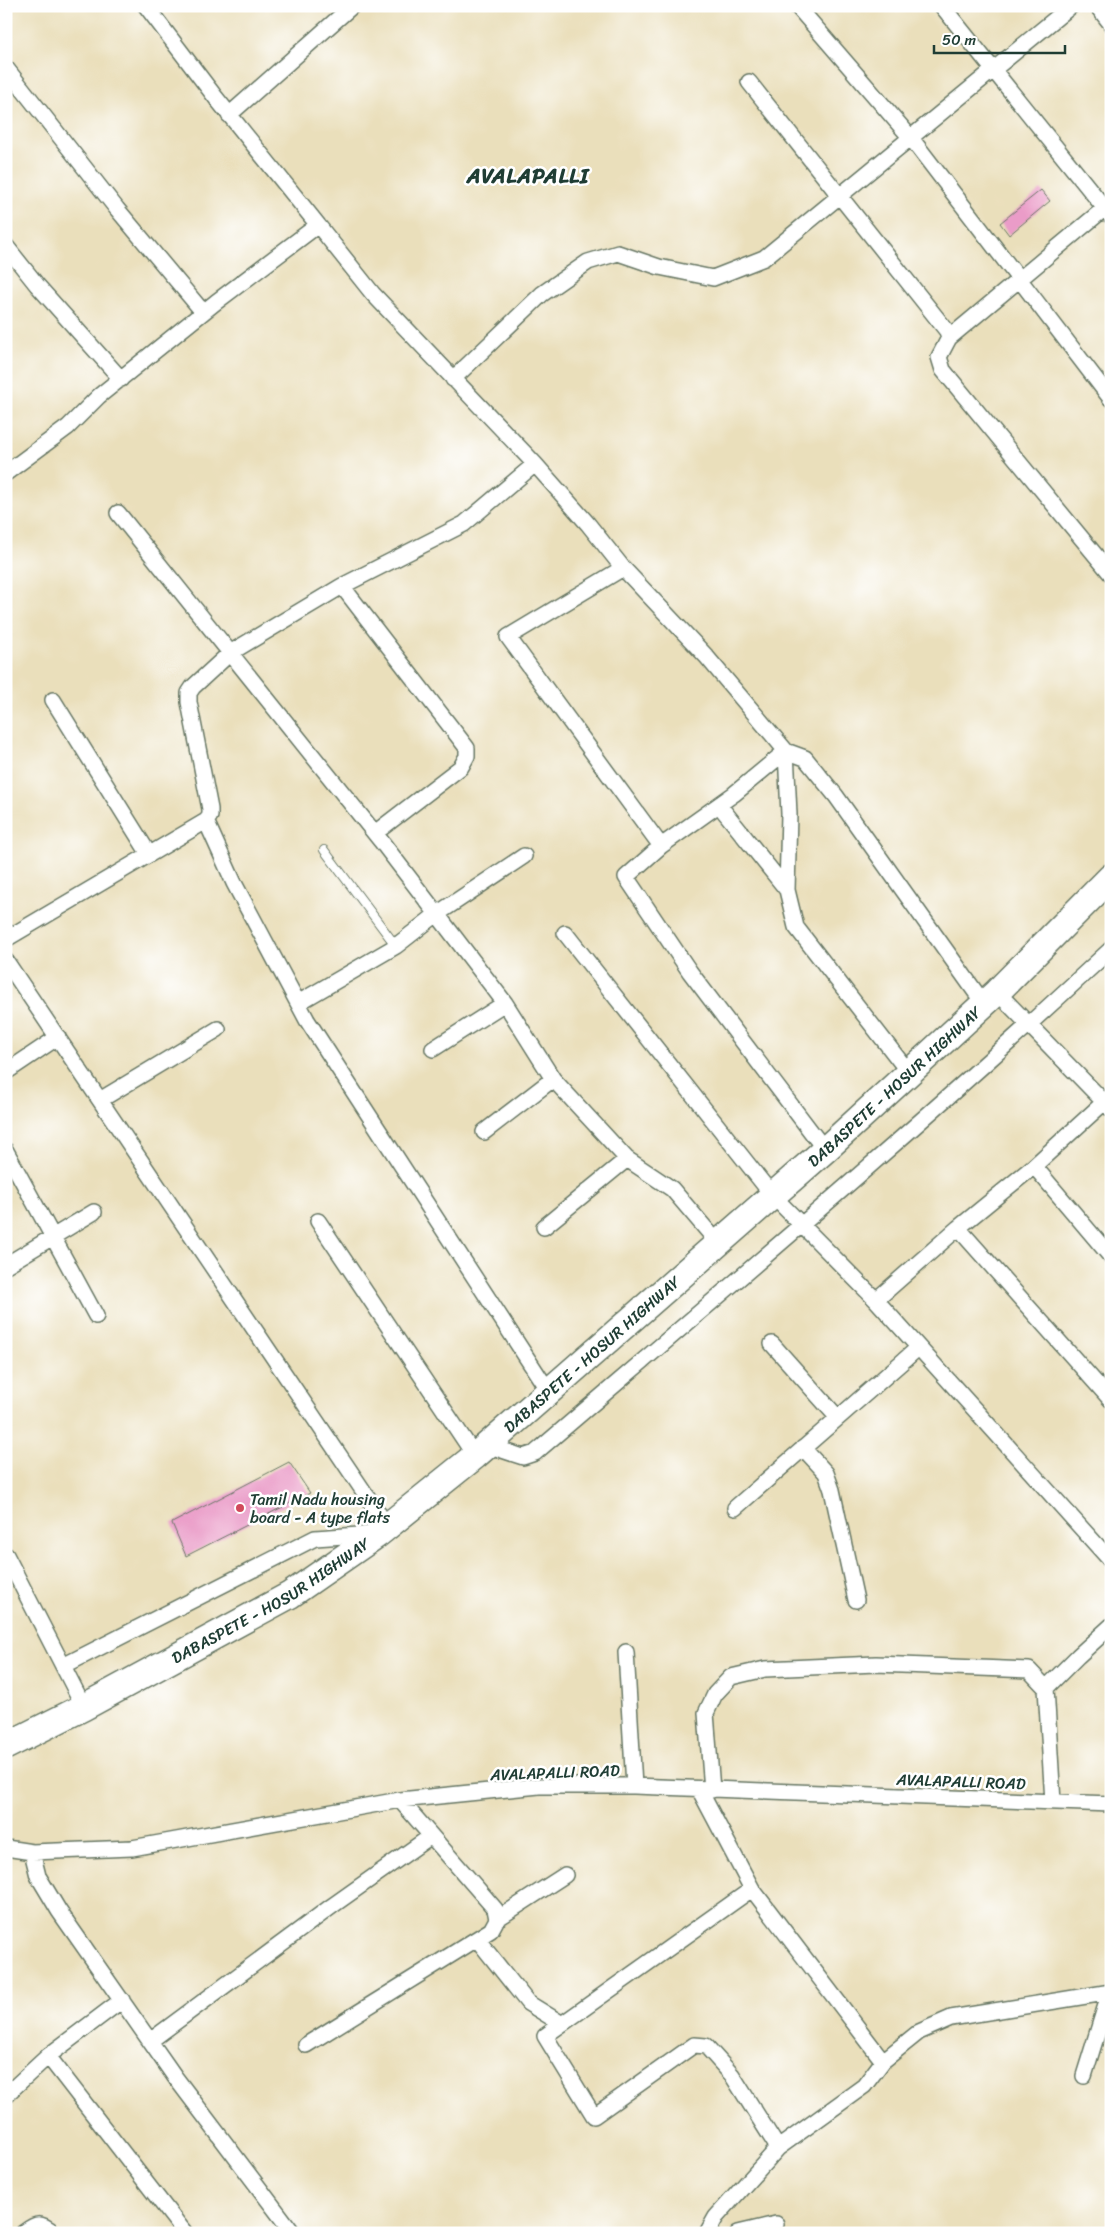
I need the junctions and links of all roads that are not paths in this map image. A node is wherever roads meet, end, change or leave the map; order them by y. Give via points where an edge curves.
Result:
1 (146, 6) edge
2 (352, 6) edge
3 (797, 6) edge
4 (942, 6) edge
5 (1071, 6) edge
6 (1097, 6) edge
7 (1111, 24) edge
8 (6, 68) edge
9 (993, 71) junction
10 (749, 82) dead end
11 (229, 115) junction
12 (911, 138) junction
13 (840, 196) junction
14 (1109, 209) edge
15 (318, 225) junction
16 (6, 246) edge
17 (1019, 280) junction
18 (202, 312) junction
19 (949, 338) junction
20 (121, 379) junction
21 (453, 379) junction
22 (1111, 399) edge
23 (535, 464) junction
24 (6, 473) edge
25 (118, 514) dead end
26 (623, 568) junction
27 (1111, 574) edge
28 (342, 586) junction
29 (230, 653) junction
30 (53, 700) dead end
31 (786, 751) junction
32 (719, 804) junction
33 (206, 821) junction
34 (375, 833) junction
35 (661, 846) junction
36 (324, 850) dead end
37 (149, 854) junction
38 (524, 856) dead end
39 (1106, 886) edge
40 (787, 890) junction
41 (437, 914) junction
42 (565, 933) dead end
43 (6, 939) edge
44 (396, 946) junction
45 (1111, 949) edge
46 (6, 961) edge
47 (991, 998) junction
48 (298, 1003) junction
49 (505, 1003) junction
50 (1029, 1025) junction
51 (218, 1029) dead end
52 (58, 1037) junction
53 (433, 1048) dead end
54 (6, 1072) edge
55 (910, 1074) junction
56 (553, 1078) junction
57 (100, 1100) junction
58 (1109, 1102) edge
59 (484, 1132) dead end
60 (825, 1150) junction
61 (6, 1151) edge
62 (627, 1159) junction
63 (1034, 1166) junction
64 (773, 1196) junction
65 (94, 1212) dead end
66 (318, 1221) dead end
67 (802, 1225) junction
68 (544, 1227) dead end
69 (958, 1228) junction
70 (54, 1237) junction
71 (718, 1243) junction
72 (1111, 1256) edge
73 (6, 1265) edge
74 (876, 1300) junction
75 (96, 1316) dead end
76 (772, 1344) dead end
77 (918, 1348) junction
78 (549, 1392) junction
79 (1111, 1400) edge
80 (838, 1418) junction
81 (803, 1448) junction
82 (481, 1450) junction
83 (735, 1508) dead end
84 (382, 1530) junction
85 (6, 1554) edge
86 (1111, 1561) edge
87 (856, 1600) dead end
88 (1111, 1626) edge
89 (626, 1652) dead end
90 (63, 1666) junction
91 (1046, 1688) junction
92 (84, 1708) junction
93 (6, 1746) edge
94 (634, 1786) junction
95 (706, 1790) junction
96 (400, 1800) junction
97 (1053, 1802) junction
98 (1111, 1804) edge
99 (431, 1836) junction
100 (6, 1848) edge
101 (32, 1852) junction
102 (565, 1875) dead end
103 (752, 1889) junction
104 (497, 1919) junction
105 (477, 1938) junction
106 (1111, 1992) edge
107 (122, 2000) junction
108 (562, 2024) junction
109 (150, 2041) junction
110 (306, 2045) dead end
111 (48, 2056) junction
112 (883, 2061) junction
113 (1084, 2076) dead end
114 (6, 2095) edge
115 (778, 2148) junction
116 (776, 2224) dead end
117 (23, 2233) edge
118 (54, 2233) edge
119 (185, 2233) edge
120 (293, 2233) edge
121 (707, 2233) edge
122 (738, 2233) edge

1 - 11 street
2 - 11 street
3 - 12 street
4 - 9 street
5 - 9 street
6 - 7 street
8 - 18 street
9 - 12 street
9 - 14 street
10 - 13 street
11 - 15 street
12 - 13 street
12 - 17 street
13 - 19 street via 947,331
13 - 21 street via 764,258 713,278 659,267 618,253 588,262 542,294
14 - 17 street
15 - 18 street
15 - 21 street via 373,294
16 - 20 street
17 - 19 street
17 - 22 street
18 - 20 street
19 - 27 street via 939,357 943,370
20 - 24 street via 68,427
21 - 23 street
23 - 26 street
23 - 28 street via 464,524
25 - 29 street
26 - 31 street via 706,656
26 - 35 street via 508,637
28 - 29 street
28 - 34 street via 467,748 461,767
29 - 33 street via 189,693 210,809
29 - 34 street
30 - 37 street
31 - 32 street
31 - 40 street via 789,814
31 - 47 street via 805,758
32 - 35 street
32 - 40 street
33 - 37 street
33 - 48 street via 234,883
34 - 41 street
35 - 60 street via 626,877 690,972
36 - 44 lane
37 - 43 street
38 - 41 street
39 - 47 highway, DABASPETE - HOSUR HIGHWAY
40 - 55 street via 796,926
41 - 44 street
41 - 49 street
42 - 64 street
44 - 48 street
45 - 50 street
46 - 52 street
47 - 50 street
47 - 55 highway, DABASPETE - HOSUR HIGHWAY
48 - 78 street
49 - 53 street
49 - 56 street
50 - 58 street
50 - 67 street
51 - 57 street
52 - 54 street
52 - 57 street
55 - 60 highway, DABASPETE - HOSUR HIGHWAY
56 - 59 street
56 - 62 street
57 - 84 street
58 - 63 street
60 - 64 highway, DABASPETE - HOSUR HIGHWAY
61 - 70 street
62 - 68 street
62 - 71 street via 672,1189
63 - 69 street
63 - 72 street
64 - 67 street
64 - 71 highway, DABASPETE - HOSUR HIGHWAY
65 - 70 street
66 - 82 street
67 - 74 street
67 - 82 street via 535,1453 523,1457
69 - 74 street
69 - 79 street
70 - 73 street
70 - 75 street
71 - 78 highway, DABASPETE - HOSUR HIGHWAY
74 - 77 street
76 - 80 street
77 - 80 street
77 - 86 street
78 - 82 highway, DABASPETE - HOSUR HIGHWAY
80 - 81 street
81 - 83 street
81 - 87 street via 826,1473 832,1490
82 - 84 highway, DABASPETE - HOSUR HIGHWAY
84 - 90 street via 315,1538
84 - 92 highway, DABASPETE - HOSUR HIGHWAY via 290,1595
85 - 90 street
88 - 91 street
89 - 94 street
90 - 92 street
91 - 95 street via 1029,1670 876,1664 766,1669 731,1677 715,1694 706,1713
91 - 97 street
92 - 93 highway, DABASPETE - HOSUR HIGHWAY
94 - 95 street, AVALAPALLI ROAD
94 - 96 street, AVALAPALLI ROAD via 539,1786
95 - 97 street, AVALAPALLI ROAD
95 - 103 street
96 - 99 street
96 - 101 street, AVALAPALLI ROAD via 132,1848
97 - 98 street, AVALAPALLI ROAD
99 - 104 street via 495,1909
99 - 109 street
100 - 101 street, AVALAPALLI ROAD
101 - 107 street via 38,1876 59,1911
102 - 104 street
103 - 108 street
103 - 112 street
104 - 105 street via 491,1930
105 - 108 street via 528,2003
105 - 110 street
106 - 112 street via 951,2018 919,2032
106 - 113 street
107 - 109 street
107 - 111 street
108 - 115 street via 545,2036 594,2116 694,2045 706,2046 732,2075
109 - 120 street
111 - 114 street
111 - 119 street
112 - 115 street via 864,2086
115 - 121 street via 716,2217
116 - 122 street
117 - 118 street via 38,2224 45,2225

